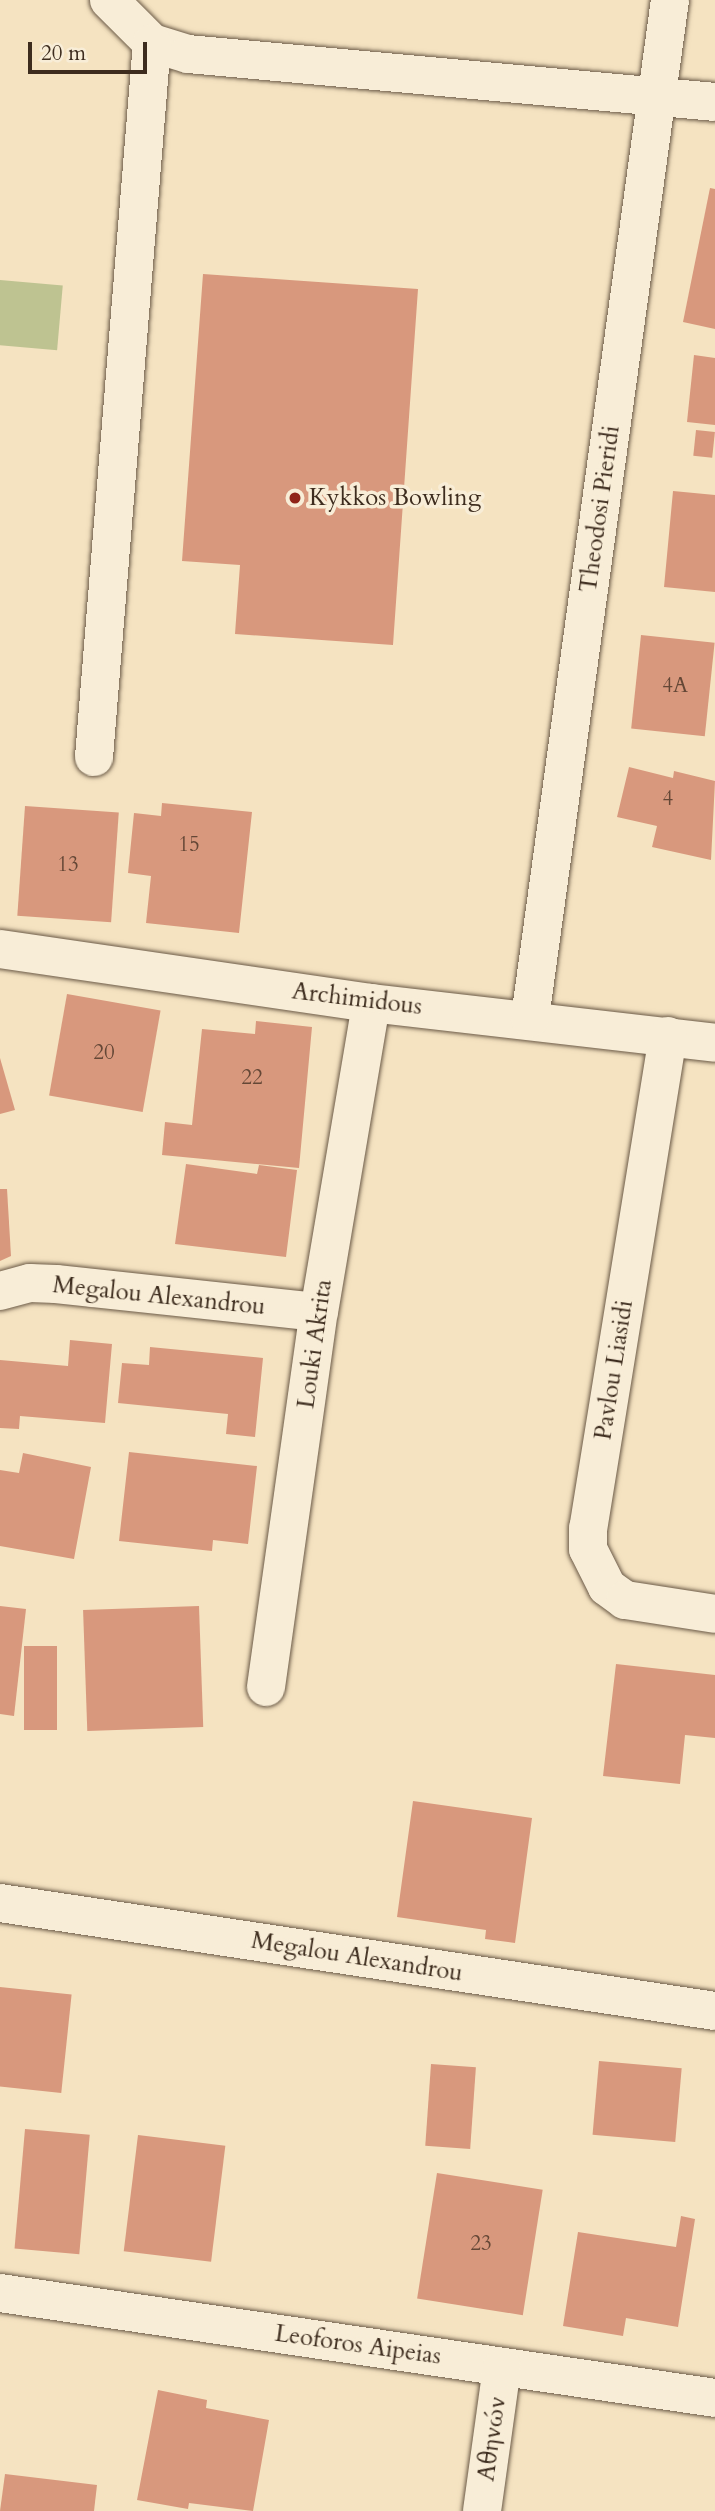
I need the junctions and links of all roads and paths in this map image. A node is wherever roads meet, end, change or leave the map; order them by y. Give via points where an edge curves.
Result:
1 (109, 0) edge
2 (670, 0) edge
3 (152, 43) junction
4 (655, 97) junction
5 (715, 102) edge
6 (94, 757) dead end
7 (0, 949) edge
8 (371, 1003) junction
9 (530, 1018) junction
10 (668, 1037) junction
11 (715, 1043) edge
12 (0, 1291) edge
13 (319, 1312) junction
14 (715, 1614) edge
15 (266, 1687) dead end
16 (0, 1903) edge
17 (715, 2011) edge
18 (0, 2293) edge
19 (502, 2367) junction
20 (715, 2398) edge
21 (482, 2511) edge

1 - 3 street
2 - 4 street, Theodosi Pieridi
3 - 4 street via 188,54
3 - 6 street
4 - 5 street
4 - 9 street, Theodosi Pieridi
7 - 8 street, Archimidous
8 - 9 street, Archimidous
8 - 13 street, Louki Akrita
9 - 10 street, Archimidous
10 - 11 street, Archimidous
10 - 14 street, Pavlou Liasidi via 588,1549 607,1587 625,1600
12 - 13 street, Megalou Alexandrou via 30,1283 56,1284
13 - 15 street, Louki Akrita
16 - 17 street, Megalou Alexandrou
18 - 19 street, Leoforos Aipeias
19 - 20 street, Leoforos Aipeias
19 - 21 street, Αθηνών

